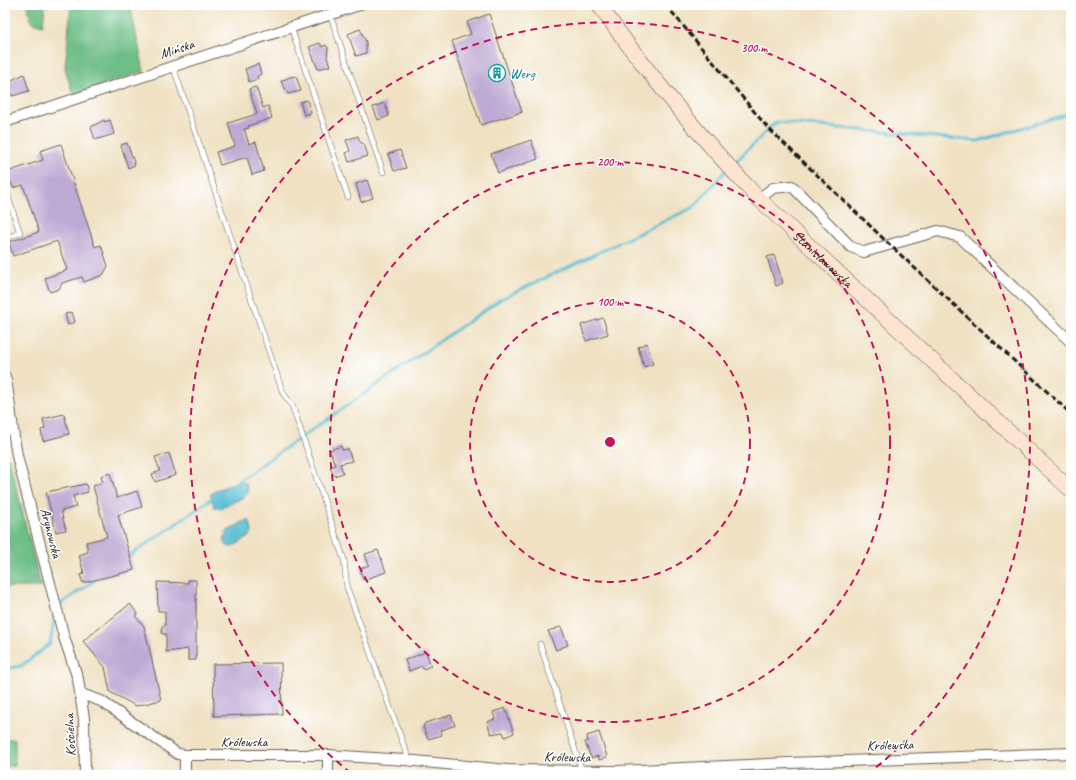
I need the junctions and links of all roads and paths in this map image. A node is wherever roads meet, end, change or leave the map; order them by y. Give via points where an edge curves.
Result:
1 (359, 5) edge
2 (599, 5) edge
3 (330, 14) junction
4 (292, 27) junction
5 (173, 65) junction
6 (5, 122) edge
7 (383, 172) dead end
8 (5, 188) edge
9 (348, 197) dead end
10 (759, 199) junction
11 (5, 238) edge
12 (1071, 342) edge
13 (5, 376) edge
14 (1071, 490) edge
15 (540, 644) dead end
16 (81, 694) junction
17 (1071, 753) edge
18 (328, 754) junction
19 (185, 755) junction
20 (409, 760) junction
21 (582, 771) junction
22 (507, 772) edge
23 (85, 775) edge
24 (185, 775) edge
25 (328, 775) edge

1 - 3 street, Mińska
2 - 10 street, Stanisławowska via 641,64 729,168
3 - 4 street, Mińska
3 - 7 lane
4 - 5 street, Mińska
4 - 9 lane
5 - 6 street, Mińska
5 - 20 lane via 283,393 292,405 344,560 347,588
8 - 11 lane via 20,233
10 - 12 street via 773,188 792,186 851,247 864,252 938,231 960,237
10 - 14 street, Stanisławowska
13 - 16 street, Arynowska via 18,460
15 - 21 lane
16 - 19 street, Królewska via 101,701 178,754
16 - 23 street, Kościelna
17 - 21 street, Królewska
18 - 19 street, Królewska
18 - 20 street, Królewska
18 - 25 street
19 - 24 street
20 - 22 street, Królewska
21 - 22 street, Królewska

